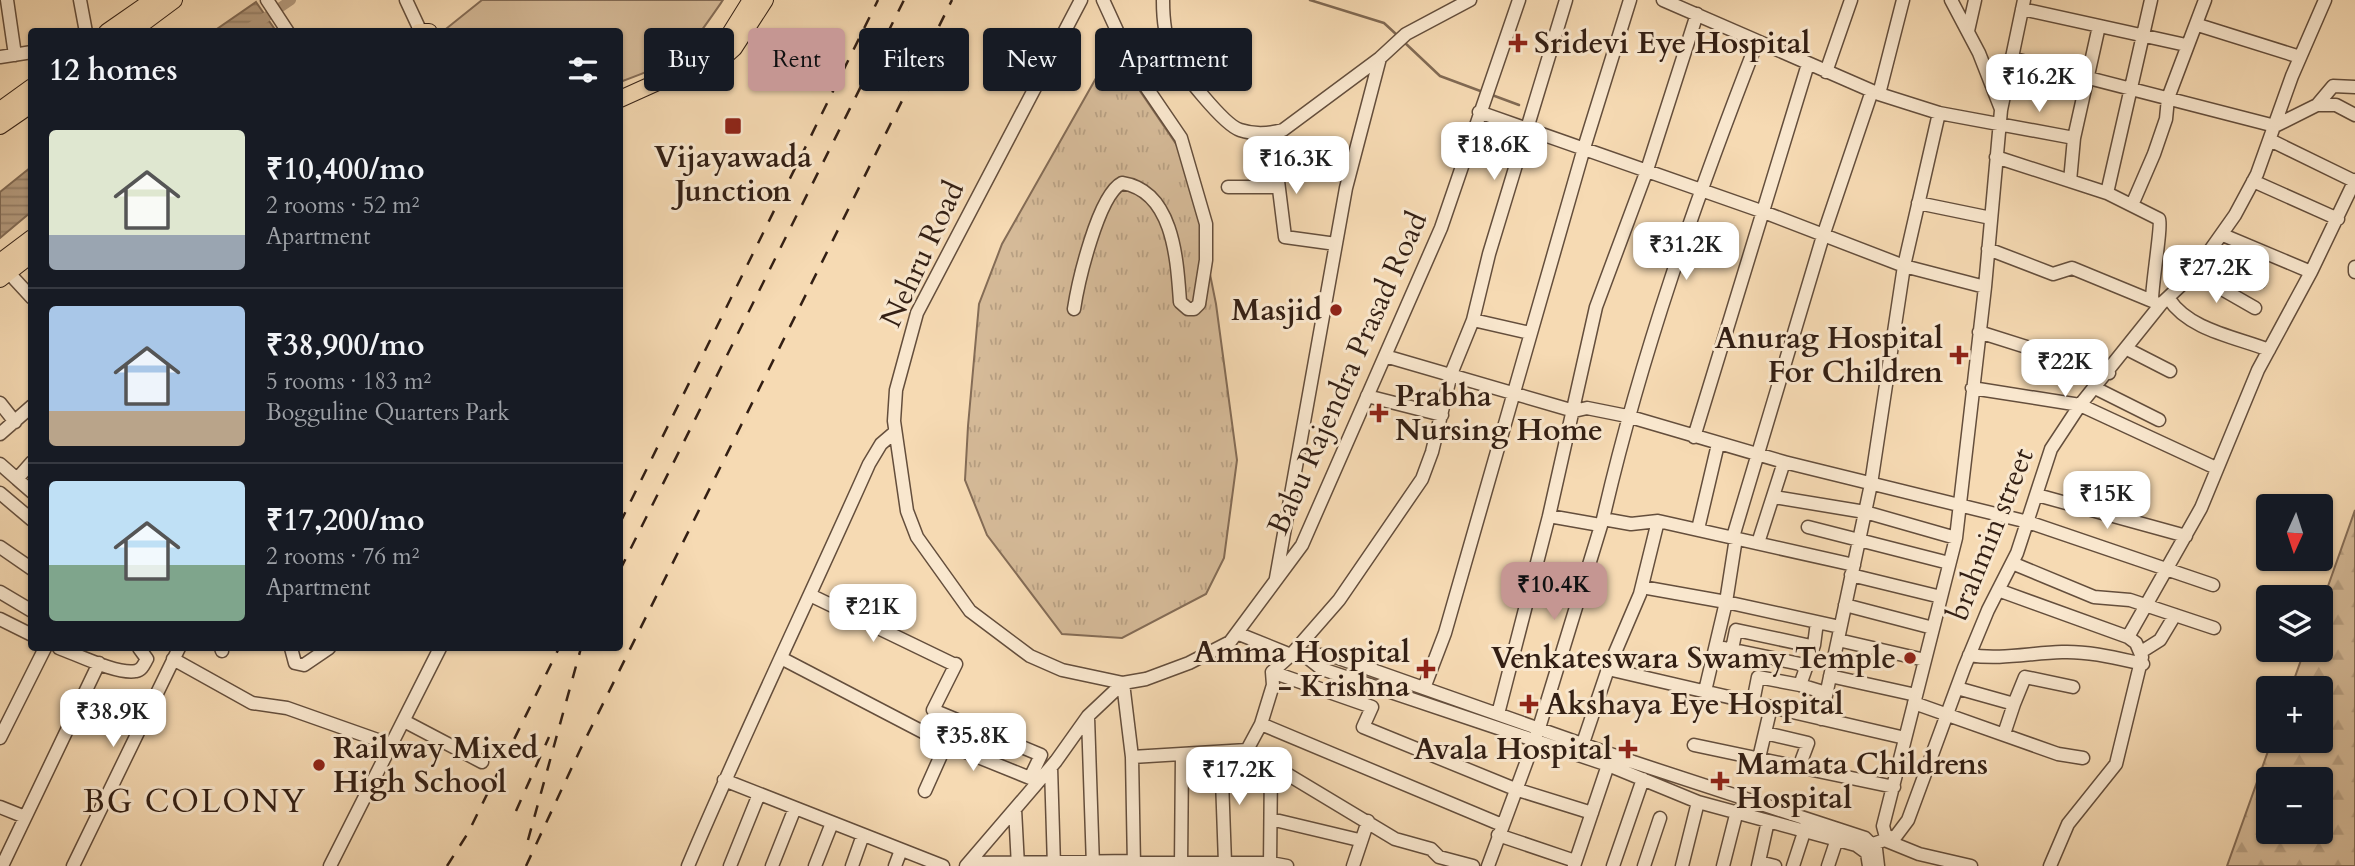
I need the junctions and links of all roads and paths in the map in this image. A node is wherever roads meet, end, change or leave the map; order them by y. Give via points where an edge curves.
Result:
1 (7, 0) edge
2 (80, 0) edge
3 (153, 0) edge
4 (174, 0) edge
5 (267, 0) edge
6 (407, 0) edge
7 (751, 0) edge
8 (765, 0) edge
9 (1081, 0) edge
10 (1103, 0) edge
11 (1163, 0) edge
12 (1470, 0) edge
13 (1519, 0) edge
14 (1566, 0) edge
15 (1630, 0) edge
16 (1663, 0) edge
17 (1851, 0) edge
18 (1903, 0) edge
19 (1951, 0) edge
20 (1975, 0) edge
21 (2151, 0) edge
22 (2205, 0) edge
23 (2325, 0) edge
24 (2023, 5) edge
25 (1697, 14) junction
26 (2198, 25) junction
27 (2099, 26) junction
28 (85, 28) edge
29 (113, 28) edge
30 (136, 28) edge
31 (285, 28) edge
32 (421, 28) edge
33 (733, 28) edge
34 (1968, 31) junction
35 (2143, 35) junction
36 (1758, 42) junction
37 (734, 46) edge
38 (2186, 46) junction
39 (28, 53) edge
40 (1385, 53) junction
41 (15, 55) junction
42 (0, 57) edge
43 (2300, 57) junction
44 (2011, 58) junction
45 (1808, 64) junction
46 (1826, 72) junction
47 (2087, 76) junction
48 (2355, 87) edge
49 (644, 89) edge
50 (2130, 89) junction
51 (28, 90) edge
52 (1875, 93) junction
53 (623, 98) edge
54 (2168, 98) junction
55 (2317, 105) junction
56 (28, 107) edge
57 (0, 110) edge
58 (2001, 110) junction
59 (1479, 112) junction
60 (1938, 113) junction
61 (2355, 115) edge
62 (0, 126) edge
63 (1999, 126) junction
64 (2275, 126) junction
65 (1527, 129) junction
66 (1272, 133) junction
67 (2074, 138) junction
68 (2270, 140) junction
69 (1584, 148) junction
70 (1997, 157) junction
71 (1647, 170) junction
72 (2070, 181) junction
73 (2253, 181) junction
74 (2355, 181) edge
75 (1228, 187) dead end
76 (1278, 187) junction
77 (1700, 189) junction
78 (2107, 193) junction
79 (1919, 203) junction
80 (2132, 205) junction
81 (1761, 211) junction
82 (1991, 218) junction
83 (2337, 219) junction
84 (2222, 235) junction
85 (1824, 236) junction
86 (28, 243) edge
87 (1336, 244) junction
88 (1988, 249) junction
89 (28, 256) edge
90 (2208, 256) junction
91 (1904, 266) junction
92 (3, 271) edge
93 (2311, 272) junction
94 (2194, 273) junction
95 (2260, 282) dead end
96 (1986, 287) junction
97 (28, 294) edge
98 (2160, 301) junction
99 (2255, 308) dead end
100 (1074, 309) dead end
101 (1473, 320) junction
102 (1979, 332) junction
103 (1530, 333) junction
104 (2127, 349) junction
105 (2269, 350) junction
106 (1385, 356) junction
107 (2170, 371) dead end
108 (2109, 373) junction
109 (1451, 374) junction
110 (1972, 388) junction
111 (2095, 388) junction
112 (1514, 393) junction
113 (1367, 396) junction
114 (0, 403) edge
115 (2080, 405) junction
116 (28, 410) edge
117 (1574, 411) junction
118 (1442, 415) junction
119 (1627, 416) junction
120 (2159, 421) dead end
121 (15, 422) junction
122 (895, 432) junction
123 (0, 434) edge
124 (1694, 437) junction
125 (1718, 443) junction
126 (1758, 454) junction
127 (1784, 462) junction
128 (0, 464) edge
129 (28, 467) edge
130 (2216, 468) junction
131 (17, 480) junction
132 (1871, 484) junction
133 (28, 489) edge
134 (0, 493) edge
135 (2037, 495) junction
136 (1774, 496) junction
137 (1960, 507) junction
138 (1865, 512) junction
139 (1549, 516) junction
140 (28, 517) edge
141 (1658, 521) junction
142 (1602, 522) junction
143 (2028, 523) junction
144 (1808, 527) dead end
145 (1698, 529) junction
146 (2186, 536) junction
147 (1735, 537) junction
148 (1956, 538) junction
149 (1859, 540) junction
150 (1758, 543) junction
151 (0, 547) edge
152 (1950, 563) junction
153 (2012, 563) junction
154 (28, 566) edge
155 (2167, 568) junction
156 (1853, 570) junction
157 (1275, 585) junction
158 (2213, 585) dead end
159 (1642, 587) junction
160 (1998, 590) junction
161 (0, 592) edge
162 (810, 595) junction
163 (1941, 597) junction
164 (1727, 602) junction
165 (1845, 605) junction
166 (2145, 606) junction
167 (28, 609) edge
168 (2175, 615) junction
169 (0, 619) edge
170 (1817, 622) junction
171 (1933, 628) junction
172 (2214, 628) dead end
173 (28, 633) edge
174 (1839, 633) junction
175 (1238, 634) junction
176 (2128, 637) junction
177 (1716, 646) junction
178 (1811, 646) junction
179 (1732, 649) junction
180 (44, 651) edge
181 (67, 651) edge
182 (142, 651) edge
183 (292, 651) edge
184 (325, 651) edge
185 (439, 651) edge
186 (176, 653) edge
187 (1297, 655) junction
188 (1969, 655) junction
189 (781, 658) junction
190 (2142, 658) junction
191 (1925, 660) junction
192 (99, 663) junction
193 (1805, 665) junction
194 (1608, 668) junction
195 (1272, 672) junction
196 (1830, 676) junction
197 (1123, 683) junction
198 (1800, 685) junction
199 (2073, 687) dead end
200 (1424, 688) junction
201 (1957, 688) junction
202 (1705, 691) junction
203 (1826, 693) junction
204 (1915, 699) junction
205 (1752, 702) junction
206 (2014, 704) junction
207 (1771, 707) junction
208 (1947, 713) junction
209 (1498, 714) junction
210 (1088, 716) junction
211 (1821, 719) junction
212 (404, 721) junction
213 (1261, 724) junction
214 (1765, 733) junction
215 (1536, 734) junction
216 (2004, 734) junction
217 (0, 738) edge
218 (1905, 738) junction
219 (1583, 743) junction
220 (389, 744) junction
221 (946, 744) junction
222 (1694, 745) dead end
223 (1247, 750) junction
224 (1221, 752) junction
225 (1182, 756) junction
226 (1132, 757) junction
227 (1759, 758) junction
228 (2083, 758) dead end
229 (482, 762) dead end
230 (1271, 764) junction
231 (1608, 765) junction
232 (1051, 767) junction
233 (1798, 767) junction
234 (1643, 779) junction
235 (724, 780) junction
236 (1894, 787) junction
237 (1516, 789) junction
238 (925, 791) dead end
239 (759, 794) junction
240 (1698, 802) junction
241 (0, 807) edge
242 (795, 808) junction
243 (1015, 809) junction
244 (1737, 811) junction
245 (1592, 813) junction
246 (25, 817) junction
247 (1660, 818) dead end
248 (1271, 819) junction
249 (1368, 821) junction
250 (1768, 821) junction
251 (832, 823) junction
252 (1806, 824) junction
253 (1500, 830) junction
254 (863, 835) junction
255 (1837, 839) junction
256 (1359, 840) junction
257 (1887, 841) junction
258 (1873, 844) junction
259 (901, 850) junction
260 (1134, 863) edge
261 (1224, 863) junction
262 (1575, 863) edge
263 (973, 864) edge
264 (1093, 864) edge
265 (1270, 864) edge
266 (1758, 864) edge
267 (1018, 865) edge
268 (1054, 865) edge
269 (1181, 865) edge
270 (2, 866) edge
271 (73, 866) edge
272 (330, 866) edge
273 (688, 866) edge
274 (730, 866) edge
275 (772, 866) edge
276 (815, 866) edge
277 (852, 866) edge
278 (895, 866) edge
279 (943, 866) edge
280 (1287, 866) edge
281 (1353, 866) edge
282 (1473, 866) edge
283 (1488, 866) edge
284 (1613, 866) edge
285 (1644, 866) edge
286 (1682, 866) edge
287 (1723, 866) edge
288 (1774, 866) edge
289 (1793, 866) edge
290 (1828, 866) edge
291 (1869, 866) edge
292 (1878, 866) edge
293 (1971, 866) edge
294 (2050, 866) edge

1 - 41 street
2 - 28 street
3 - 29 main road
4 - 30 main road
5 - 31 street
6 - 32 street
7 - 33 main road
8 - 37 main road
9 - 122 street, Nehru Road via 918,313 896,390
10 - 100 street via 1136,72 1181,138 1206,224 1206,260 1199,304 1188,309 1180,302 1177,259 1166,222 1150,197 1122,183 1110,194 1083,261
11 - 66 street via 1172,55 1200,90 1238,130
12 - 40 street via 1406,34
13 - 59 street, Babu Rajendra Prasad Road
14 - 65 street
15 - 69 street
16 - 25 street
17 - 46 street
18 - 52 street
19 - 34 street
20 - 34 street
21 - 35 street
22 - 26 street
23 - 43 street, brahmin street
24 - 27 street
24 - 44 street
25 - 36 street
25 - 71 street
26 - 38 street
26 - 43 street
27 - 35 street
27 - 47 street
34 - 58 street
35 - 38 street
35 - 50 street
36 - 45 street
36 - 77 street
38 - 54 street
39 - 41 street
40 - 66 street via 1283,130
40 - 87 street via 1346,188
41 - 42 street
43 - 64 street, brahmin street
44 - 47 street
44 - 58 street
45 - 46 street
45 - 81 street
46 - 52 street
47 - 50 street
47 - 67 street
48 - 55 street via 2333,86
49 - 53 main road
50 - 54 street
50 - 78 street
51 - 57 main road
52 - 60 street
52 - 85 street
54 - 64 street
54 - 80 street via 2166,119
55 - 61 street via 2336,105
55 - 64 street
56 - 62 main road
58 - 63 street
59 - 65 street
59 - 106 street, Babu Rajendra Prasad Road via 1441,228
60 - 63 street
60 - 79 street
63 - 67 street
63 - 70 street
64 - 68 street, brahmin street
65 - 69 street
65 - 101 street
66 - 76 street
67 - 72 street
68 - 73 street, brahmin street
68 - 74 street
69 - 71 street
69 - 103 street
70 - 72 street
70 - 82 street
71 - 77 street
71 - 117 street via 1596,307
72 - 78 street
73 - 83 street
73 - 84 street, brahmin street
74 - 83 street
75 - 76 street
76 - 87 street via 1284,237
77 - 81 street
77 - 119 street
78 - 80 street
79 - 82 street
79 - 91 street
80 - 98 street via 2161,221 2152,272
81 - 85 street
81 - 124 street
82 - 88 street
83 - 93 street
84 - 90 street, brahmin street
84 - 93 street
85 - 91 street
85 - 126 street
86 - 92 main road
87 - 157 street
88 - 96 street
88 - 98 street via 2053,274 2072,268
89 - 92 main road
90 - 94 street, brahmin street
90 - 95 street
91 - 96 street
91 - 132 street
92 - 97 street
93 - 105 street
94 - 98 street, brahmin street
94 - 99 street
96 - 102 street
98 - 104 street, brahmin street
98 - 105 street via 2194,323
101 - 103 street
101 - 109 street
102 - 108 street
102 - 110 street
103 - 112 street
104 - 107 street
104 - 108 street, brahmin street
105 - 130 street
106 - 109 street
106 - 113 street, Babu Rajendra Prasad Road
108 - 111 street, brahmin street
109 - 112 street
109 - 118 street
110 - 115 street
110 - 137 street
111 - 115 street, brahmin street
111 - 120 street
112 - 117 street
112 - 200 street via 1446,633
113 - 118 street
113 - 157 street, Babu Rajendra Prasad Road via 1302,545
114 - 121 street
115 - 130 street
115 - 135 street, brahmin street via 2052,449
116 - 121 street
117 - 119 street via 1587,408
117 - 139 street
118 - 187 street via 1422,479 1363,569
119 - 124 street
119 - 142 street
121 - 123 street
122 - 162 street via 869,464
122 - 197 street, Nehru Road via 917,537 970,611 1030,656 1062,670
124 - 125 street
125 - 126 street
125 - 145 street
126 - 127 street
126 - 147 street
127 - 132 street
127 - 136 street
128 - 131 street
129 - 131 street
130 - 146 street
131 - 133 street
132 - 137 street
132 - 138 street
134 - 140 street
135 - 143 street, brahmin street
135 - 146 street
136 - 138 street
136 - 150 street
137 - 143 street
137 - 148 street
138 - 148 street
138 - 149 street
139 - 142 street
139 - 209 street
141 - 142 street
141 - 145 street
141 - 159 street
142 - 215 street
143 - 153 street, brahmin street
143 - 155 street
144 - 149 street
145 - 147 street
146 - 155 street
147 - 150 street
147 - 164 street
148 - 152 street
149 - 152 street
149 - 156 street
150 - 156 street
151 - 154 street
152 - 163 street
153 - 160 street, brahmin street
153 - 166 street via 2105,601 2123,599
155 - 158 street
155 - 166 street
156 - 163 street
156 - 165 street
157 - 175 street, Babu Rajendra Prasad Road
159 - 164 street
159 - 194 street
160 - 176 street
160 - 188 street, brahmin street
161 - 167 street
162 - 189 street
162 - 221 street via 955,665 933,710 1041,755 1030,778
163 - 171 street
164 - 170 street
164 - 177 street
165 - 171 street
165 - 174 street
166 - 168 street
166 - 176 street
168 - 172 street
168 - 190 street
169 - 173 street
170 - 174 street
170 - 178 street
171 - 191 street
174 - 191 street
174 - 196 street
175 - 187 street
175 - 197 street, Nehru Road via 1220,649 1189,663
176 - 190 street
177 - 179 street
177 - 202 street
178 - 179 street via 1736,630
178 - 193 street
179 - 193 street
180 - 217 street
181 - 192 street
182 - 192 street via 147,656 139,670
183 - 184 street via 299,665
185 - 212 street
186 - 220 street via 252,703 287,708
186 - 271 street
187 - 195 street
187 - 200 street via 1330,655
187 - 215 street via 1322,668
188 - 190 street via 1995,658 2066,652
188 - 201 street, brahmin street
189 - 221 street
189 - 235 street
190 - 294 street via 2116,764 2068,824
191 - 204 street
192 - 246 street
193 - 198 street
194 - 202 street
194 - 219 street
195 - 213 street via 1273,685
195 - 237 street via 1372,707 1363,727
196 - 203 street
196 - 204 street
197 - 210 street
197 - 226 street
198 - 203 street
198 - 205 street via 1758,677
199 - 206 street via 2025,677
200 - 209 street
201 - 206 street
201 - 208 street, brahmin street
202 - 205 street
203 - 211 street
204 - 208 street
204 - 218 street
205 - 207 street
206 - 216 street
207 - 211 street
207 - 214 street
208 - 216 street
208 - 257 street, brahmin street via 1908,820
209 - 215 street
210 - 232 street
210 - 264 street
211 - 218 street
212 - 220 street
212 - 229 street
213 - 223 street
213 - 253 street
214 - 227 street
214 - 233 street via 1808,743
215 - 219 street
215 - 231 street
215 - 237 street
216 - 228 street
218 - 236 street
219 - 252 street
220 - 272 street
221 - 238 street
222 - 227 street
223 - 224 street
223 - 230 street
224 - 225 street
224 - 261 street
225 - 226 street
225 - 269 street
226 - 260 street
227 - 233 street
230 - 248 street
230 - 249 street
231 - 234 street
231 - 245 street
232 - 243 street
232 - 268 street
233 - 236 street
234 - 240 street
234 - 284 street
235 - 239 street
235 - 273 street
236 - 257 street via 1883,826
237 - 245 street
237 - 253 street
239 - 242 street
239 - 274 street
240 - 244 street
240 - 286 street
241 - 246 street
242 - 251 street
242 - 275 street
243 - 263 street
243 - 267 street
244 - 250 street
244 - 287 street
245 - 262 street
246 - 270 street
247 - 285 street
248 - 256 street
248 - 265 street
249 - 256 street
249 - 282 street via 1395,839 1431,849 1439,858
250 - 252 street
250 - 266 street
251 - 254 street
251 - 276 street
252 - 255 street
252 - 258 street
252 - 289 street
253 - 262 street
253 - 283 street
254 - 259 street
254 - 277 street
255 - 290 street
255 - 291 street via 1863,849
256 - 281 street
257 - 258 street
257 - 293 street
258 - 292 street
259 - 278 street
259 - 279 street
260 - 264 street
260 - 269 street
261 - 265 street
261 - 269 street
263 - 267 street
264 - 268 street
265 - 280 street
266 - 288 street
267 - 268 street

